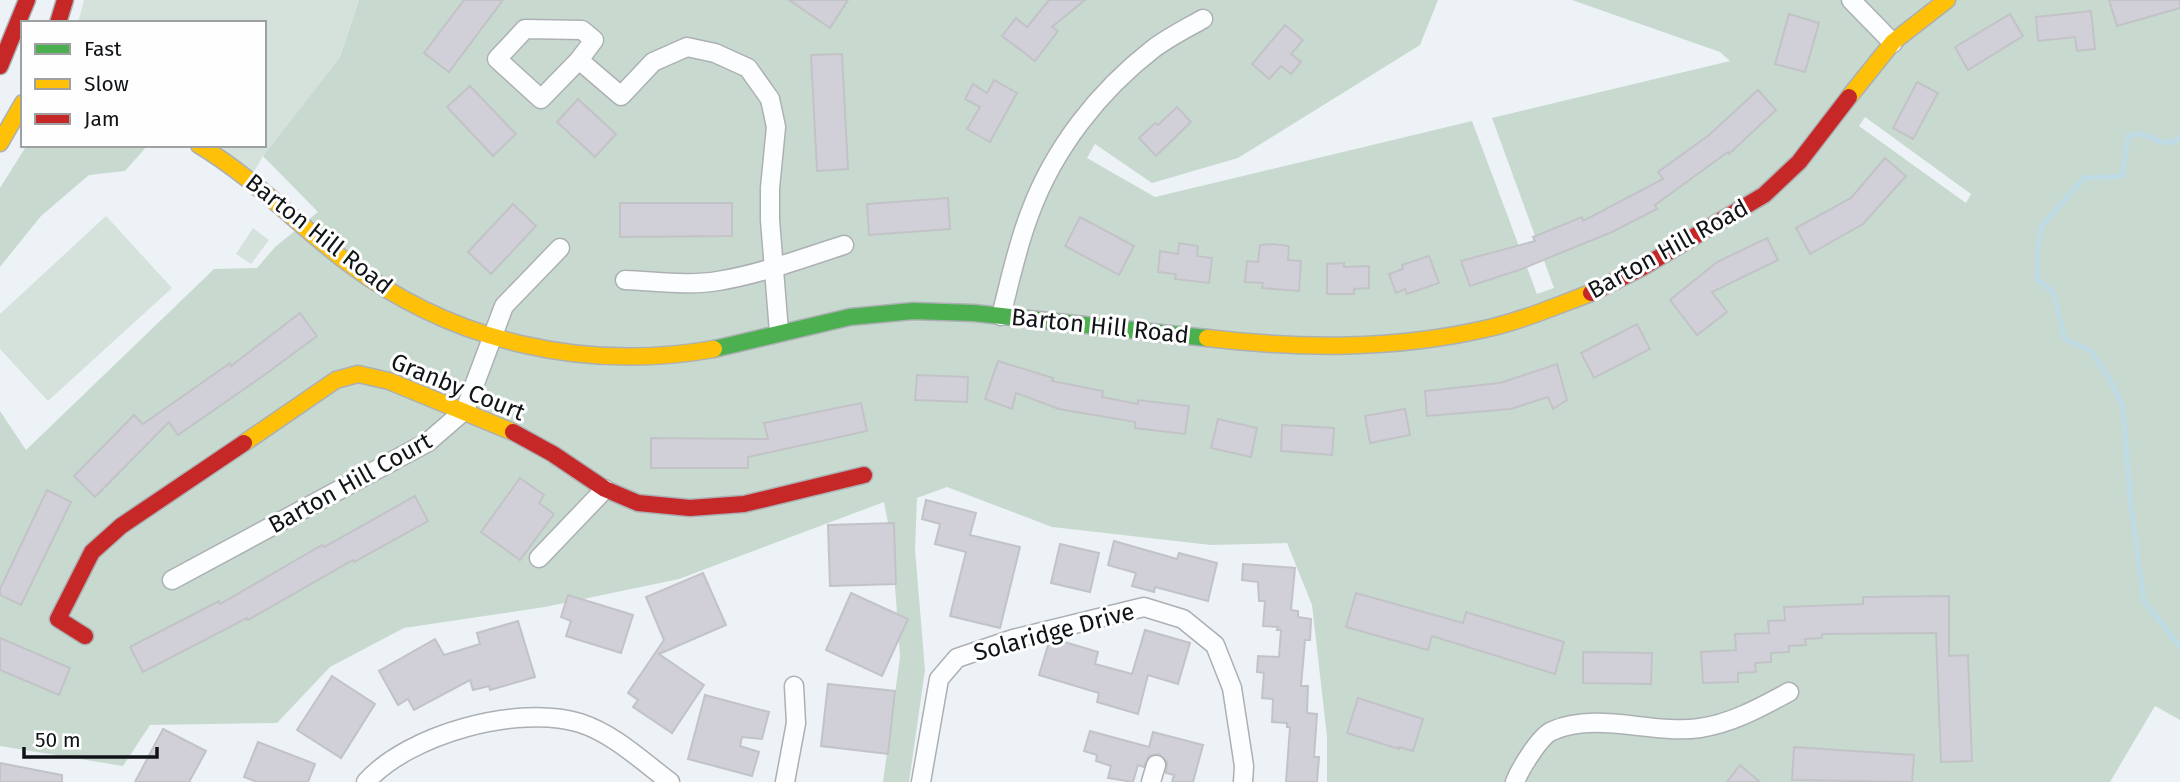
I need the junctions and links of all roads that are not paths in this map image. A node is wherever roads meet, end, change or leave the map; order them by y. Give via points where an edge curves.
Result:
1 (27, 0) edge
2 (65, 0) edge
3 (1851, 0) edge
4 (1947, 0) edge
5 (1203, 19) dead end
6 (59, 21) edge
7 (1893, 43) junction
8 (10, 58) edge
9 (579, 60) junction
10 (21, 106) edge
11 (0, 143) edge
12 (202, 147) edge
13 (844, 245) dead end
14 (560, 248) dead end
15 (773, 267) junction
16 (625, 280) dead end
17 (1001, 316) junction
18 (779, 332) junction
19 (493, 336) junction
20 (465, 410) junction
21 (864, 475) dead end
22 (605, 489) junction
23 (539, 558) dead end
24 (172, 580) dead end
25 (85, 636) dead end
26 (794, 685) dead end
27 (1789, 692) dead end
28 (366, 782) edge
29 (670, 782) edge
30 (785, 782) edge
31 (921, 782) edge
32 (1243, 782) edge
33 (1515, 782) edge

1 - 8 street
2 - 6 street
3 - 7 street
4 - 7 street, Barton Hill Road
5 - 17 street via 1154,48 1115,82 1065,144 1030,212
7 - 17 street, Barton Hill Road via 1808,153 1755,201 1605,288 1512,322 1416,342 1306,348
9 - 9 street via 594,40 582,30 524,29 497,59 541,99
9 - 15 street via 621,96 653,62 687,47 748,68 770,99 776,127 770,188
10 - 11 street
12 - 19 street, Barton Hill Road via 387,290 426,312
13 - 15 street
14 - 19 street, Barton Hill Court via 504,306
15 - 16 street via 717,281
15 - 18 street
17 - 18 street, Barton Hill Road via 892,312
18 - 19 street, Barton Hill Road via 726,347 646,357 549,349
19 - 20 street, Barton Hill Court
20 - 22 street, Granby Court via 553,454
20 - 24 street, Barton Hill Court via 428,442
20 - 25 street, Granby Court via 389,380 358,374 336,380 121,526 92,552 58,619
21 - 22 street, Granby Court via 744,504 690,508 638,503
22 - 23 street
26 - 30 street via 796,723
27 - 33 street via 1742,717 1700,728 1610,723 1550,731 1520,768
28 - 29 street via 401,754 432,738 492,723 541,718 600,732
31 - 32 street, Solaridge Drive via 939,679 957,658 1013,639 1144,607 1183,619 1215,645 1232,688

